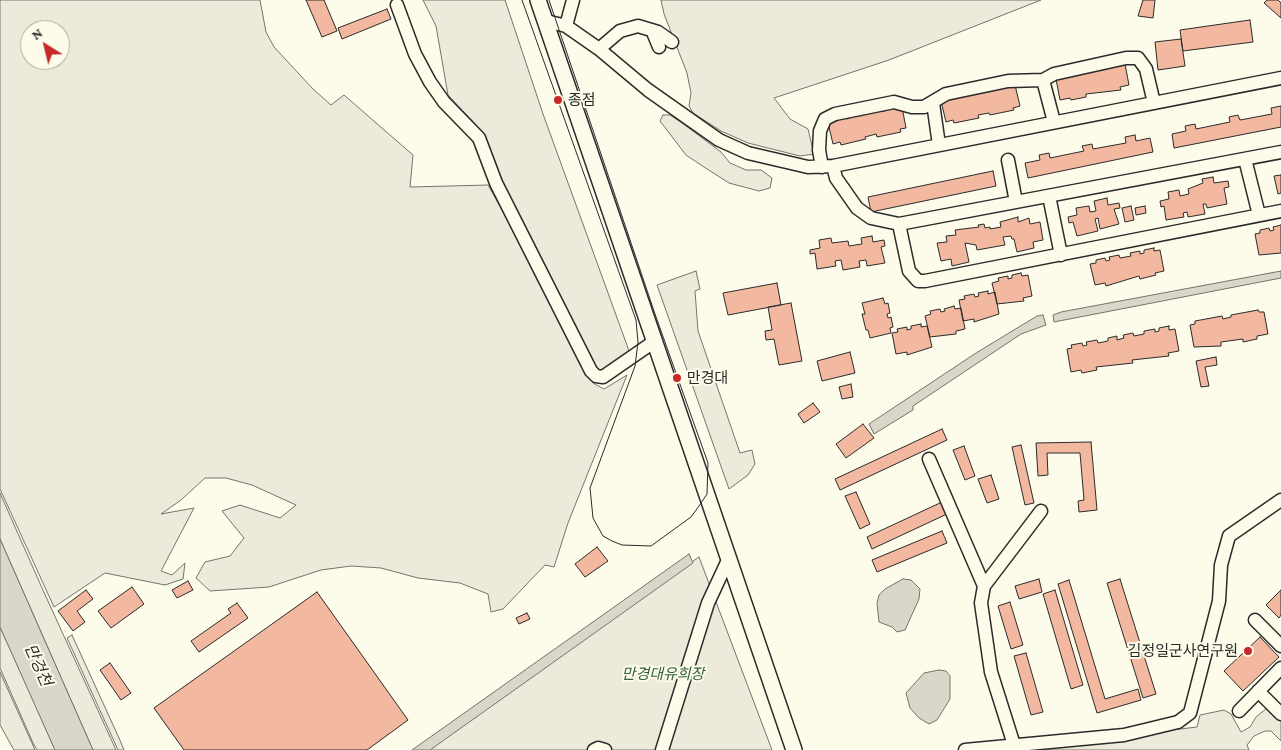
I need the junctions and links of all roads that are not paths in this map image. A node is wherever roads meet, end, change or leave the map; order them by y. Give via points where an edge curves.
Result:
1 (538, 0) edge
2 (573, 0) edge
3 (397, 5) dead end
4 (546, 21) junction
5 (566, 26) junction
6 (652, 30) junction
7 (672, 42) dead end
8 (659, 47) dead end
9 (599, 49) junction
10 (1281, 78) edge
11 (1043, 80) junction
12 (933, 102) junction
13 (1154, 103) junction
14 (1054, 122) junction
15 (939, 144) junction
16 (1281, 152) edge
17 (1245, 159) junction
18 (1008, 160) dead end
19 (828, 166) junction
20 (1049, 196) junction
21 (1016, 202) junction
22 (1281, 211) edge
23 (1259, 215) junction
24 (899, 224) junction
25 (1060, 255) junction
26 (655, 342) junction
27 (929, 459) dead end
28 (1281, 500) edge
29 (1041, 511) dead end
30 (729, 558) junction
31 (984, 586) junction
32 (1254, 620) dead end
33 (1281, 646) edge
34 (1281, 668) edge
35 (1258, 691) junction
36 (1238, 711) dead end
37 (1281, 714) edge
38 (1014, 745) junction
39 (594, 750) edge
40 (605, 750) edge
41 (662, 750) edge
42 (794, 750) edge
43 (965, 750) edge

1 - 4 main road
2 - 5 street
3 - 26 street via 415,54 430,82 444,102 479,138 502,197 591,370 596,376 603,377
4 - 5 street
4 - 26 main road
5 - 9 street
6 - 7 street
6 - 8 street
6 - 9 street via 638,26 628,28
9 - 19 street via 648,90 718,140 780,162 808,167
10 - 13 street
11 - 12 street via 1008,81 946,94
11 - 13 street via 1054,74 1138,58 1146,69
11 - 14 street
12 - 15 street
12 - 19 street via 924,107 894,102 825,119 820,131 819,150
13 - 14 street
14 - 15 street
15 - 19 street
16 - 17 street
17 - 20 street
17 - 23 street
18 - 21 street
19 - 24 street via 857,208 871,218
20 - 21 street
20 - 25 street
21 - 24 street
22 - 23 street
23 - 25 street
24 - 25 street via 909,271 918,281
26 - 30 main road
27 - 31 street
28 - 38 street via 1229,536 1221,565 1219,600 1190,713 1178,722 1124,735
29 - 31 street
30 - 41 street via 708,603
30 - 42 main road
31 - 38 street via 981,603 991,672
32 - 33 street
34 - 35 street
35 - 36 street
35 - 37 street
38 - 43 street
39 - 40 street

